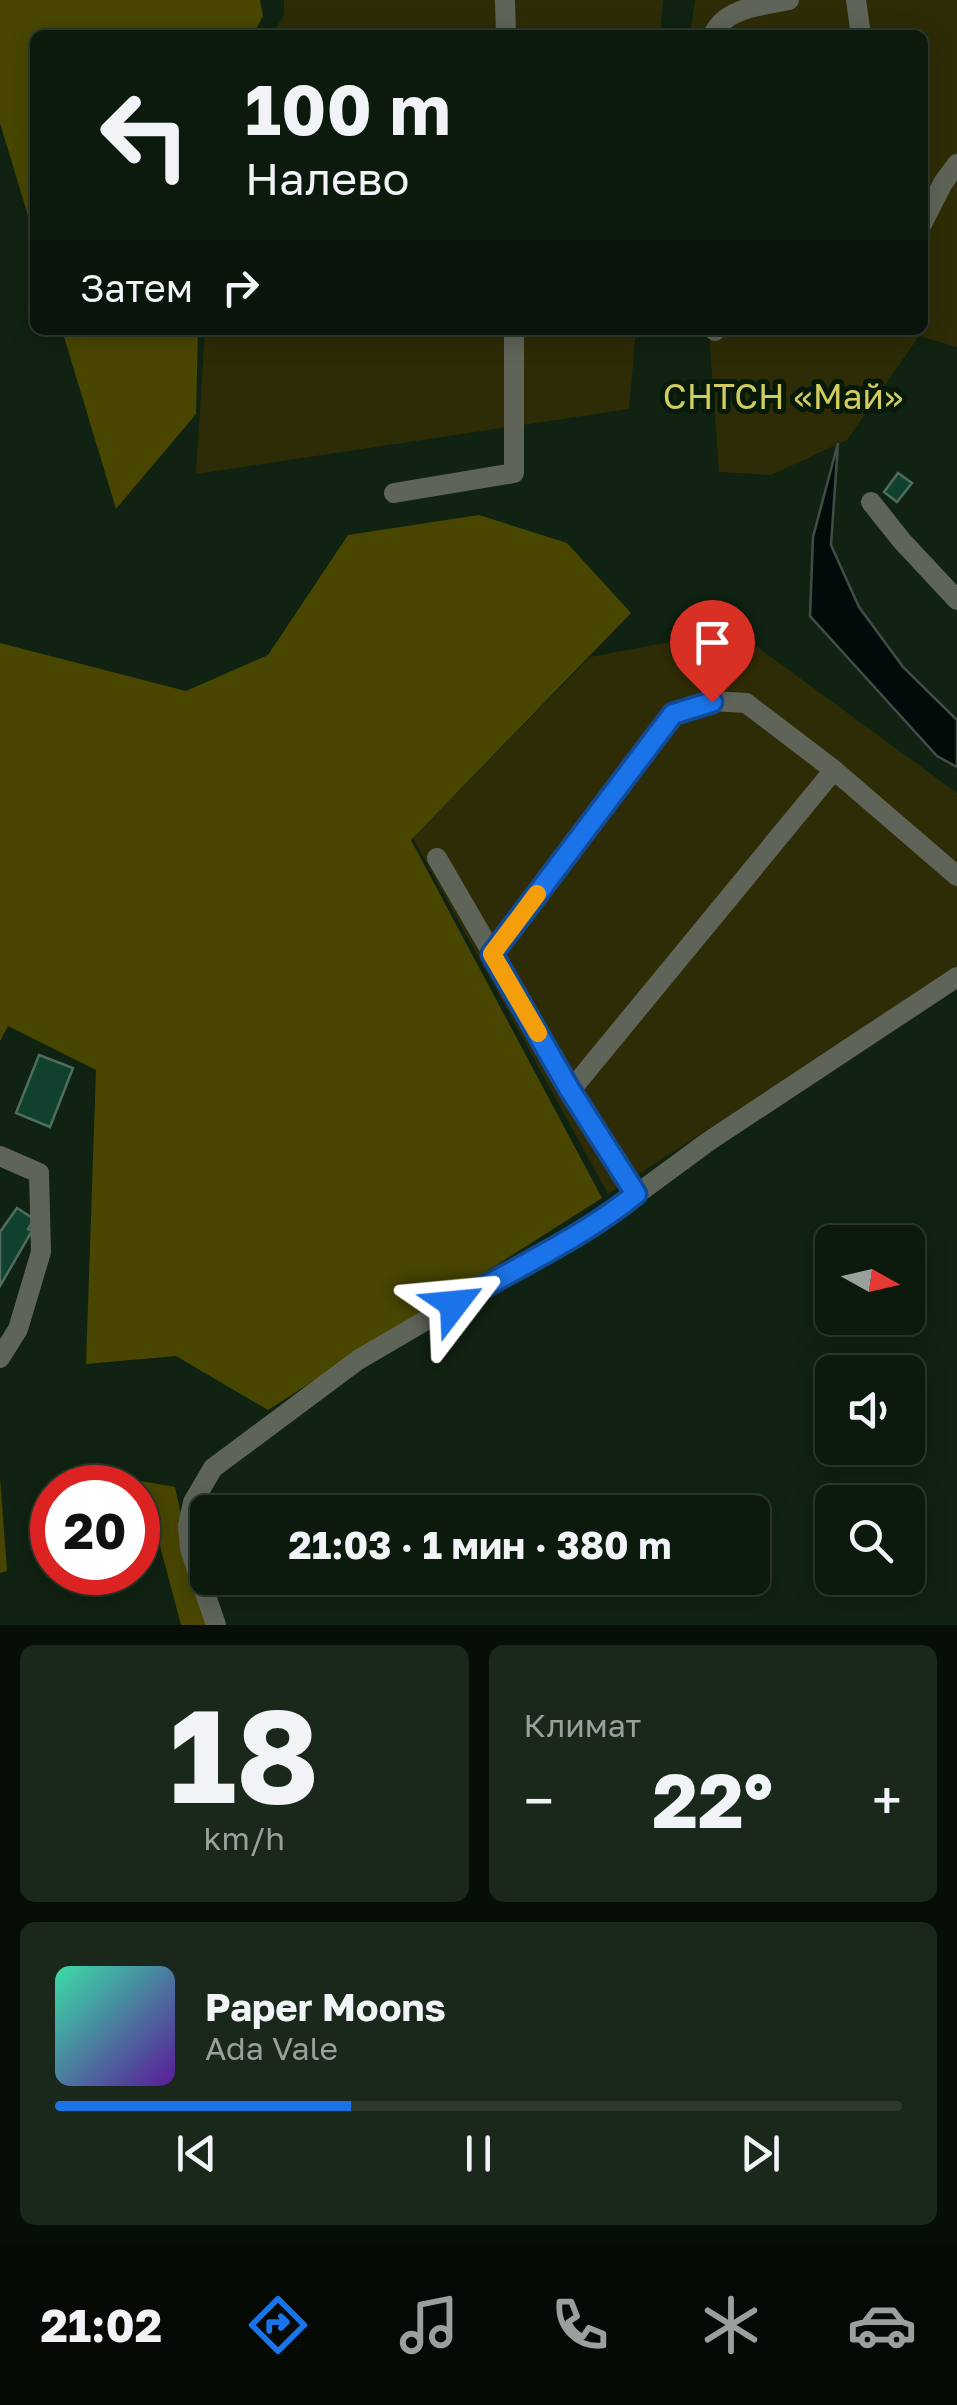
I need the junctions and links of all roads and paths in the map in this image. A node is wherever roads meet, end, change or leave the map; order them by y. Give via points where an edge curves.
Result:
1 (505, 0) edge
2 (789, 0) edge
3 (856, 0) edge
4 (506, 30) edge
5 (715, 30) edge
6 (860, 30) edge
7 (957, 164) edge
8 (928, 212) edge
9 (514, 335) edge
10 (394, 493) dead end
11 (870, 502) dead end
12 (957, 600) edge
13 (834, 770) junction
14 (437, 858) dead end
15 (957, 876) edge
16 (492, 954) junction
17 (957, 977) edge
18 (570, 1090) junction
19 (0, 1156) edge
20 (636, 1194) junction
21 (0, 1358) edge
22 (216, 1625) edge

1 - 4 street
2 - 5 street via 733,12
3 - 6 street
7 - 8 street
9 - 10 street via 514,473
11 - 12 street
13 - 15 street
13 - 16 street via 746,703 712,702 673,714
13 - 18 street
14 - 16 street
16 - 18 street
17 - 20 street
18 - 20 street
19 - 21 street via 39,1173 42,1252 18,1329
20 - 22 street via 544,1255 358,1360 213,1468 192,1502 188,1525

